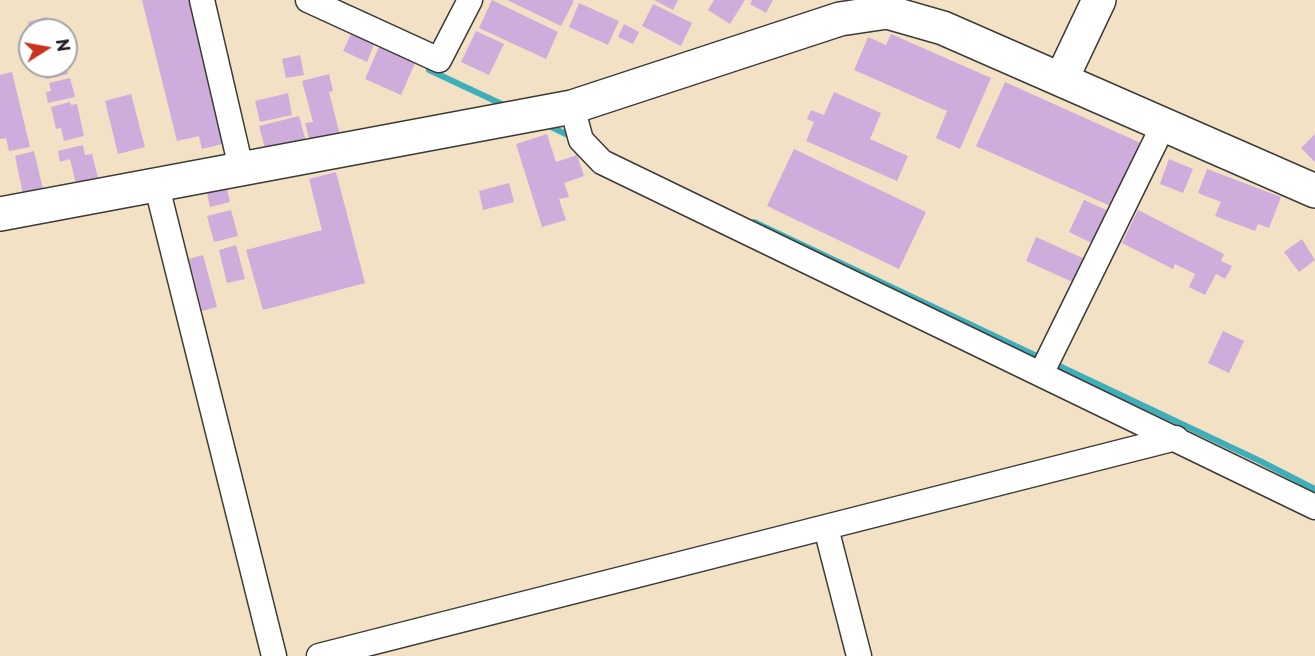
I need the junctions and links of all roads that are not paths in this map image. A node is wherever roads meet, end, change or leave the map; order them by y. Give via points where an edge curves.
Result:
1 (202, 0) edge
2 (308, 0) edge
3 (470, 0) edge
4 (1099, 0) edge
5 (881, 6) edge
6 (1062, 78) junction
7 (572, 107) junction
8 (1164, 124) junction
9 (241, 168) junction
10 (156, 183) junction
11 (1315, 191) edge
12 (0, 214) edge
13 (1041, 374) junction
14 (1176, 438) junction
15 (1315, 507) edge
16 (826, 528) junction
17 (274, 656) edge
18 (319, 656) edge
19 (859, 656) edge

1 - 9 street
2 - 3 street via 439,60
4 - 6 street
5 - 6 street
5 - 7 street
6 - 8 street
7 - 9 street
7 - 13 street via 581,140 602,162
8 - 11 street
8 - 13 street
9 - 10 street
10 - 12 street
10 - 17 street
13 - 14 street
14 - 15 street
14 - 16 street
16 - 18 street
16 - 19 street

